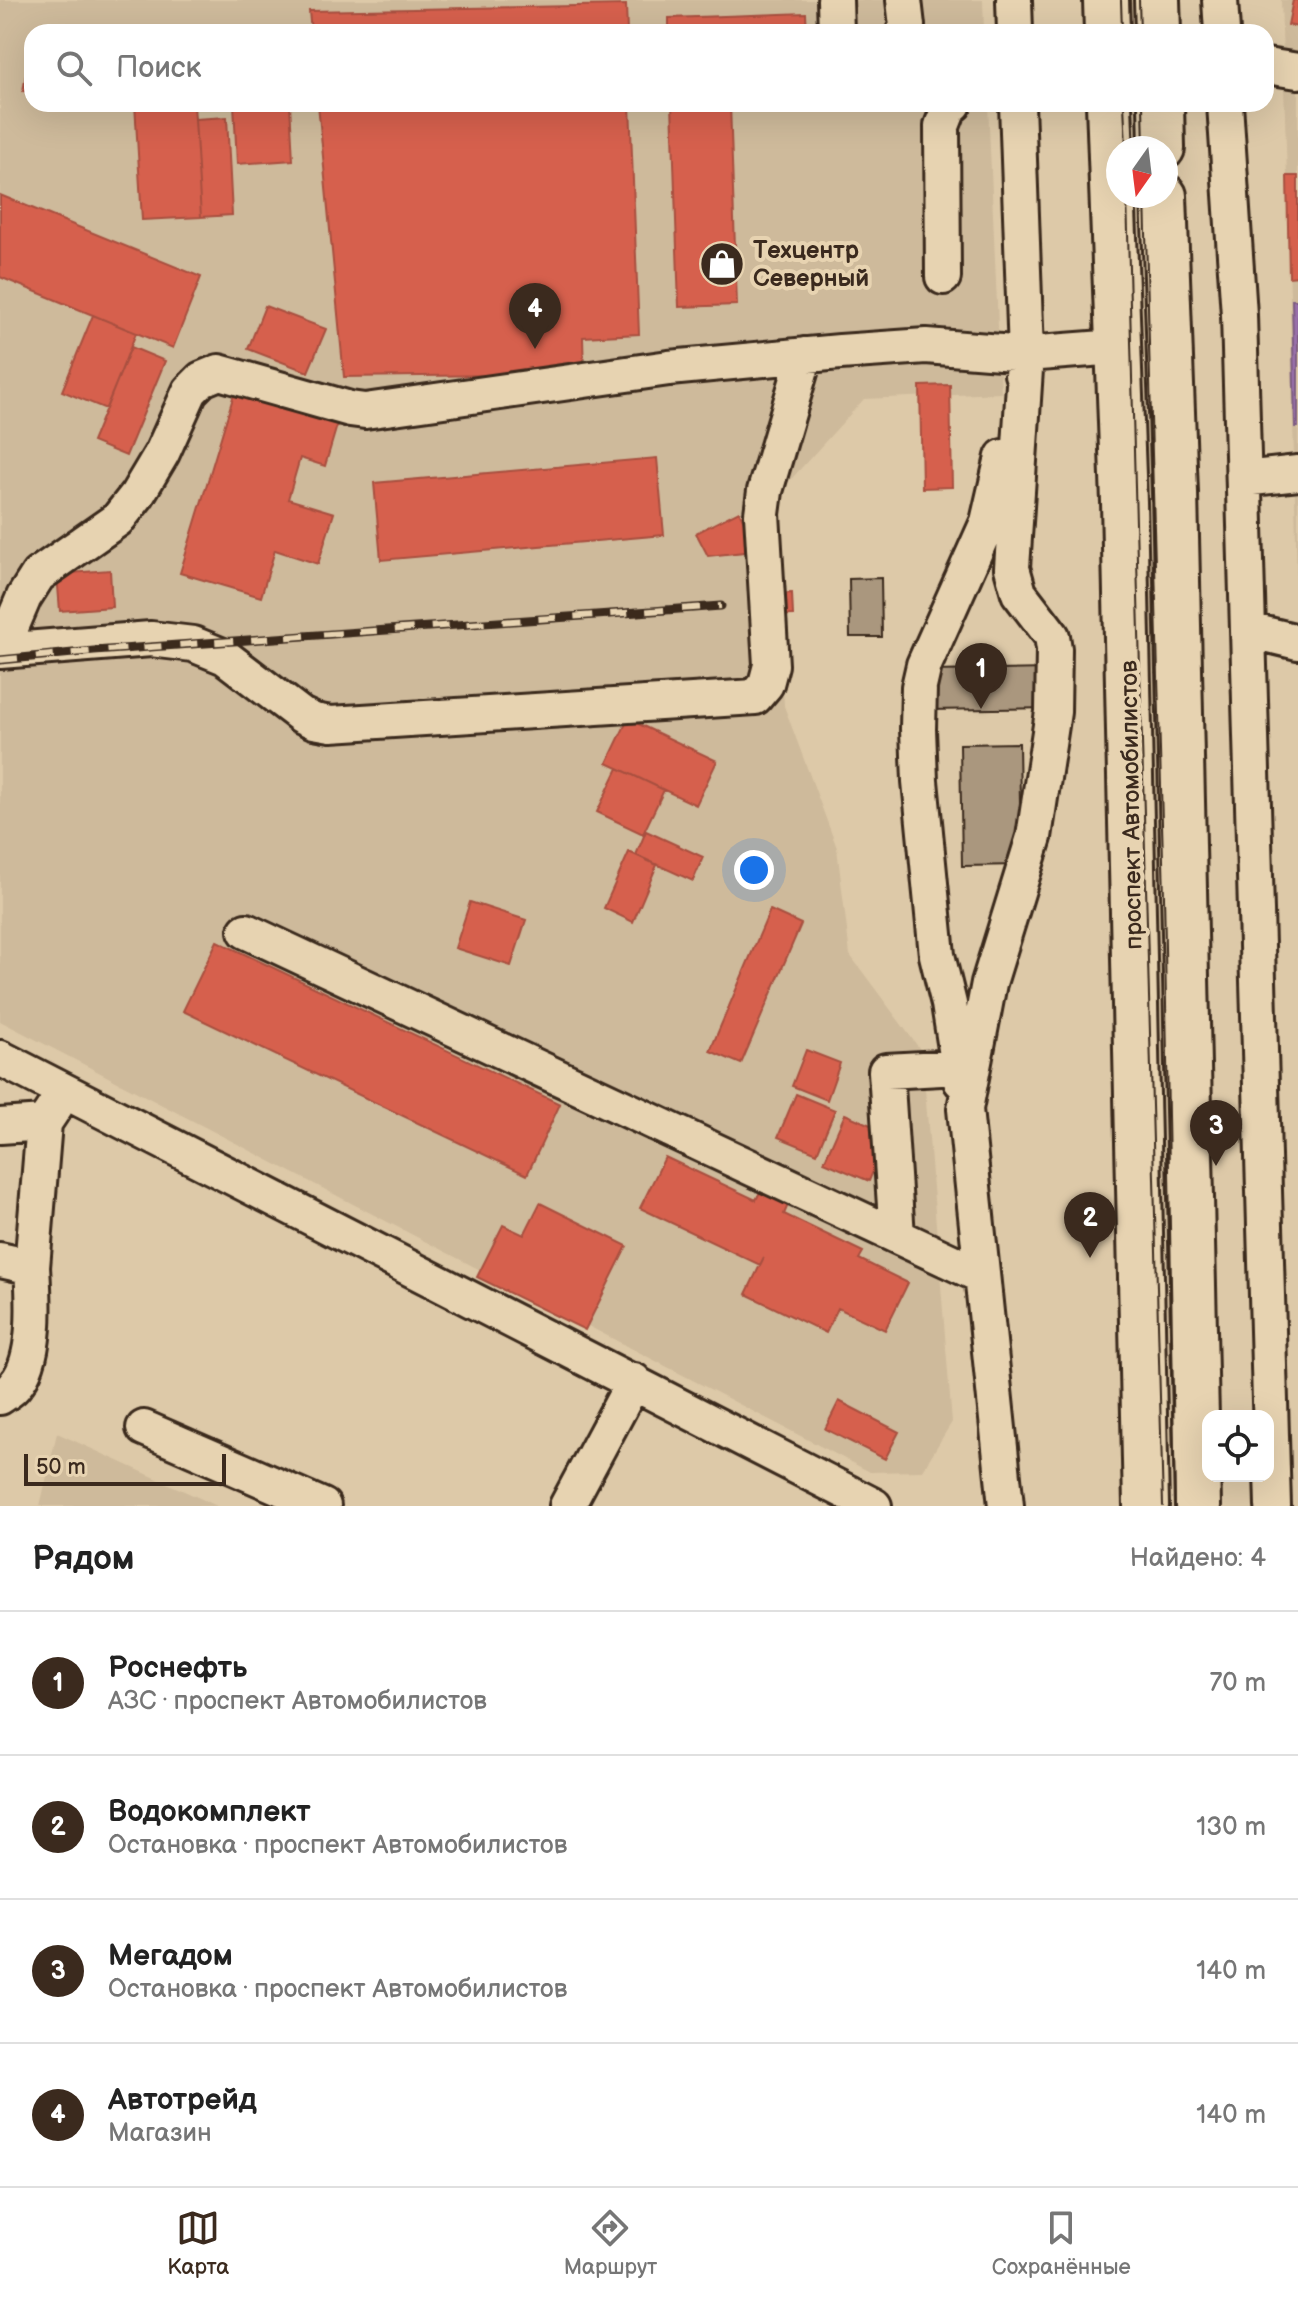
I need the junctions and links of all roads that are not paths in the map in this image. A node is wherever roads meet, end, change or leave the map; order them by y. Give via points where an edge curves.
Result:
1 (835, 0) edge
2 (904, 0) edge
3 (1014, 0) edge
4 (1106, 0) edge
5 (1157, 0) edge
6 (1220, 0) edge
7 (836, 24) edge
8 (907, 24) edge
9 (1015, 24) edge
10 (1107, 24) edge
11 (1158, 24) edge
12 (1222, 24) edge
13 (1274, 67) edge
14 (1298, 71) edge
15 (947, 112) edge
16 (1017, 112) edge
17 (1109, 112) edge
18 (1161, 112) edge
19 (1226, 112) edge
20 (1162, 136) edge
21 (1164, 208) edge
22 (943, 277) dead end
23 (1117, 347) junction
24 (1026, 354) junction
25 (805, 355) junction
26 (1298, 473) edge
27 (1244, 479) junction
28 (1248, 630) junction
29 (1298, 642) edge
30 (0, 651) edge
31 (246, 931) dead end
32 (0, 1058) edge
33 (959, 1067) junction
34 (65, 1092) junction
35 (965, 1109) junction
36 (44, 1123) junction
37 (0, 1126) edge
38 (897, 1236) junction
39 (16, 1264) edge
40 (982, 1276) junction
41 (634, 1381) junction
42 (0, 1397) edge
43 (144, 1428) dead end
44 (323, 1506) edge
45 (567, 1506) edge
46 (874, 1506) edge
47 (1006, 1506) edge
48 (1146, 1506) edge
49 (1198, 1506) edge
50 (1273, 1506) edge

1 - 7 street
2 - 8 street
3 - 9 street
4 - 10 main road
5 - 11 main road
6 - 12 street
13 - 14 street
15 - 22 street via 942,126
16 - 24 street
17 - 23 main road, проспект Автомобилистов
18 - 20 main road
19 - 27 street
21 - 49 main road, проспект Автомобилистов
23 - 24 street
23 - 48 main road, проспект Автомобилистов
24 - 25 street via 926,346
24 - 33 street via 988,522 919,687 920,781 937,955
24 - 35 street via 1012,568 1019,593 1052,636 1053,712 1034,837 989,983
25 - 30 street via 669,368 365,411 219,372 190,391 162,453 118,519 38,575
25 - 30 street via 765,491 771,665 766,684 755,697 331,724 301,715 225,657 193,644 151,639
26 - 27 street
27 - 28 street
28 - 29 street
28 - 50 street
31 - 38 street
32 - 34 street
33 - 35 street
33 - 38 street via 886,1071
34 - 36 street
34 - 41 street
35 - 40 street
36 - 37 street
36 - 39 street
38 - 40 street
39 - 42 street via 34,1305 33,1333 16,1385
40 - 47 street
41 - 45 street
41 - 46 street
43 - 44 street

